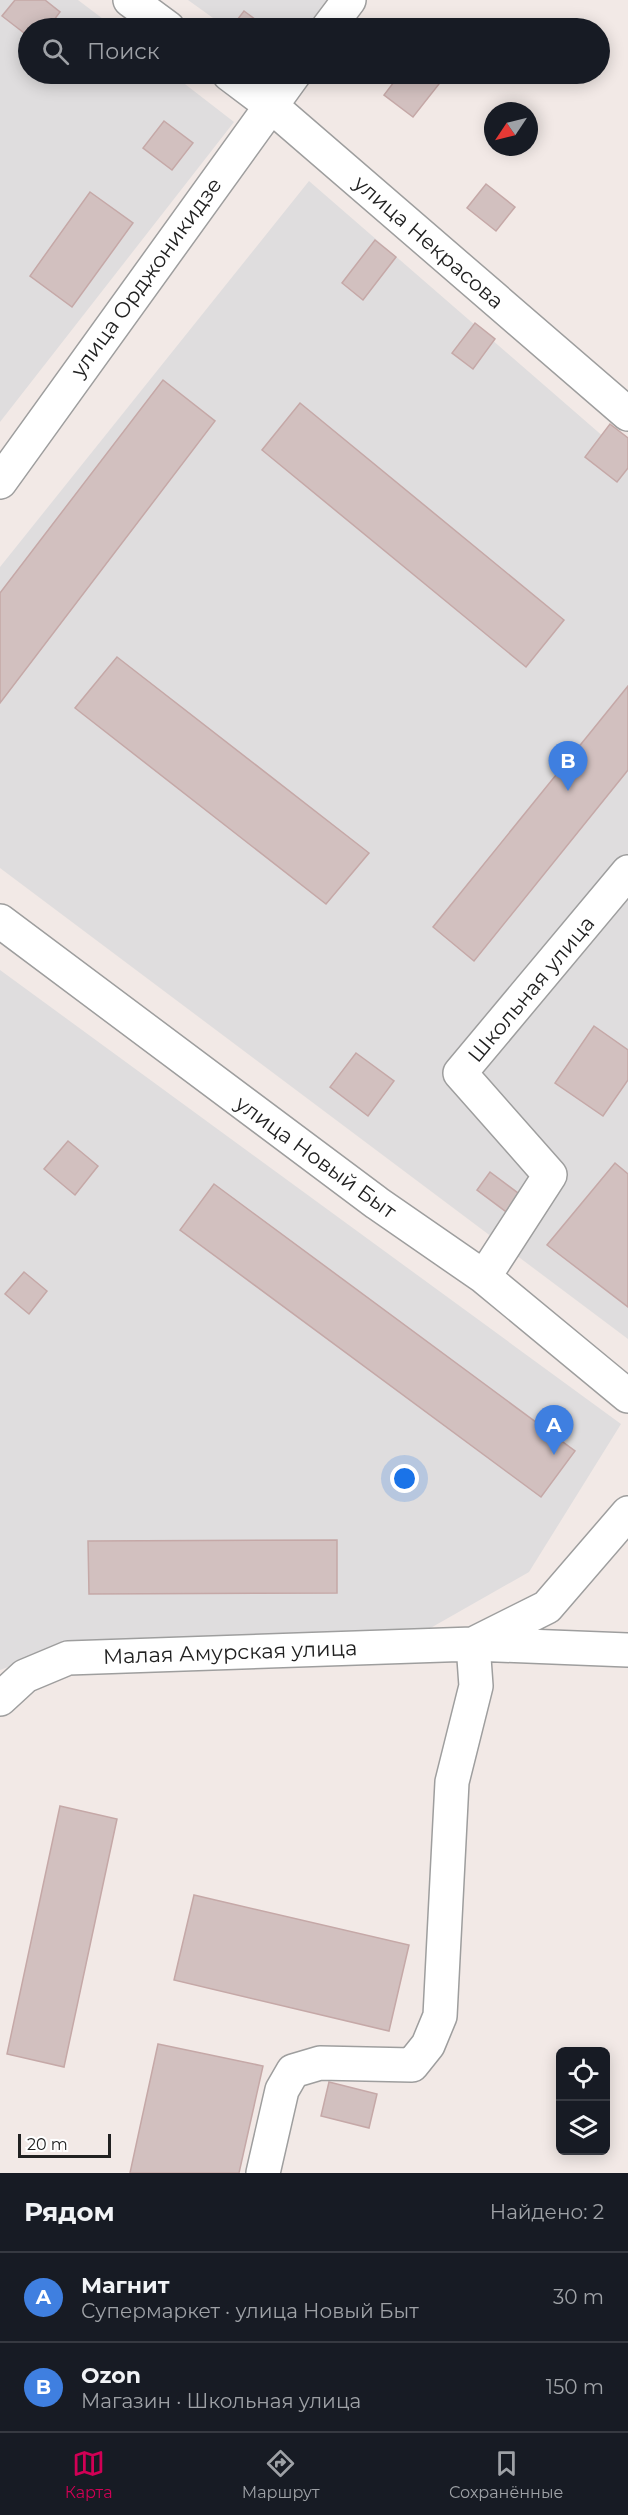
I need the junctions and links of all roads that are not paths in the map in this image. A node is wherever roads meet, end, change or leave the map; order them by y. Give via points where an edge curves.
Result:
1 (130, 0) edge
2 (350, 0) edge
3 (154, 18) edge
4 (336, 18) edge
5 (242, 84) edge
6 (286, 84) edge
7 (270, 105) junction
8 (628, 414) edge
9 (0, 482) edge
10 (628, 872) edge
11 (0, 921) edge
12 (484, 1277) junction
13 (628, 1396) edge
14 (628, 1513) edge
15 (473, 1644) junction
16 (628, 1650) edge
17 (0, 1699) edge
18 (263, 2173) edge

1 - 3 street
2 - 4 street
5 - 7 street, улица Некрасова
6 - 7 street, улица Орджоникидзе
7 - 8 street, улица Некрасова
7 - 9 street, улица Орджоникидзе
10 - 12 street, Школьная улица via 460,1072 550,1175
11 - 12 street, улица Новый Быт via 376,1203
12 - 13 street, улица Новый Быт
14 - 15 street via 547,1606
15 - 16 street, Малая Амурская улица
15 - 17 street, Малая Амурская улица via 68,1658 25,1676
15 - 18 street via 476,1686 452,1782 440,2016 428,2045 412,2065 320,2063 293,2071 282,2090

